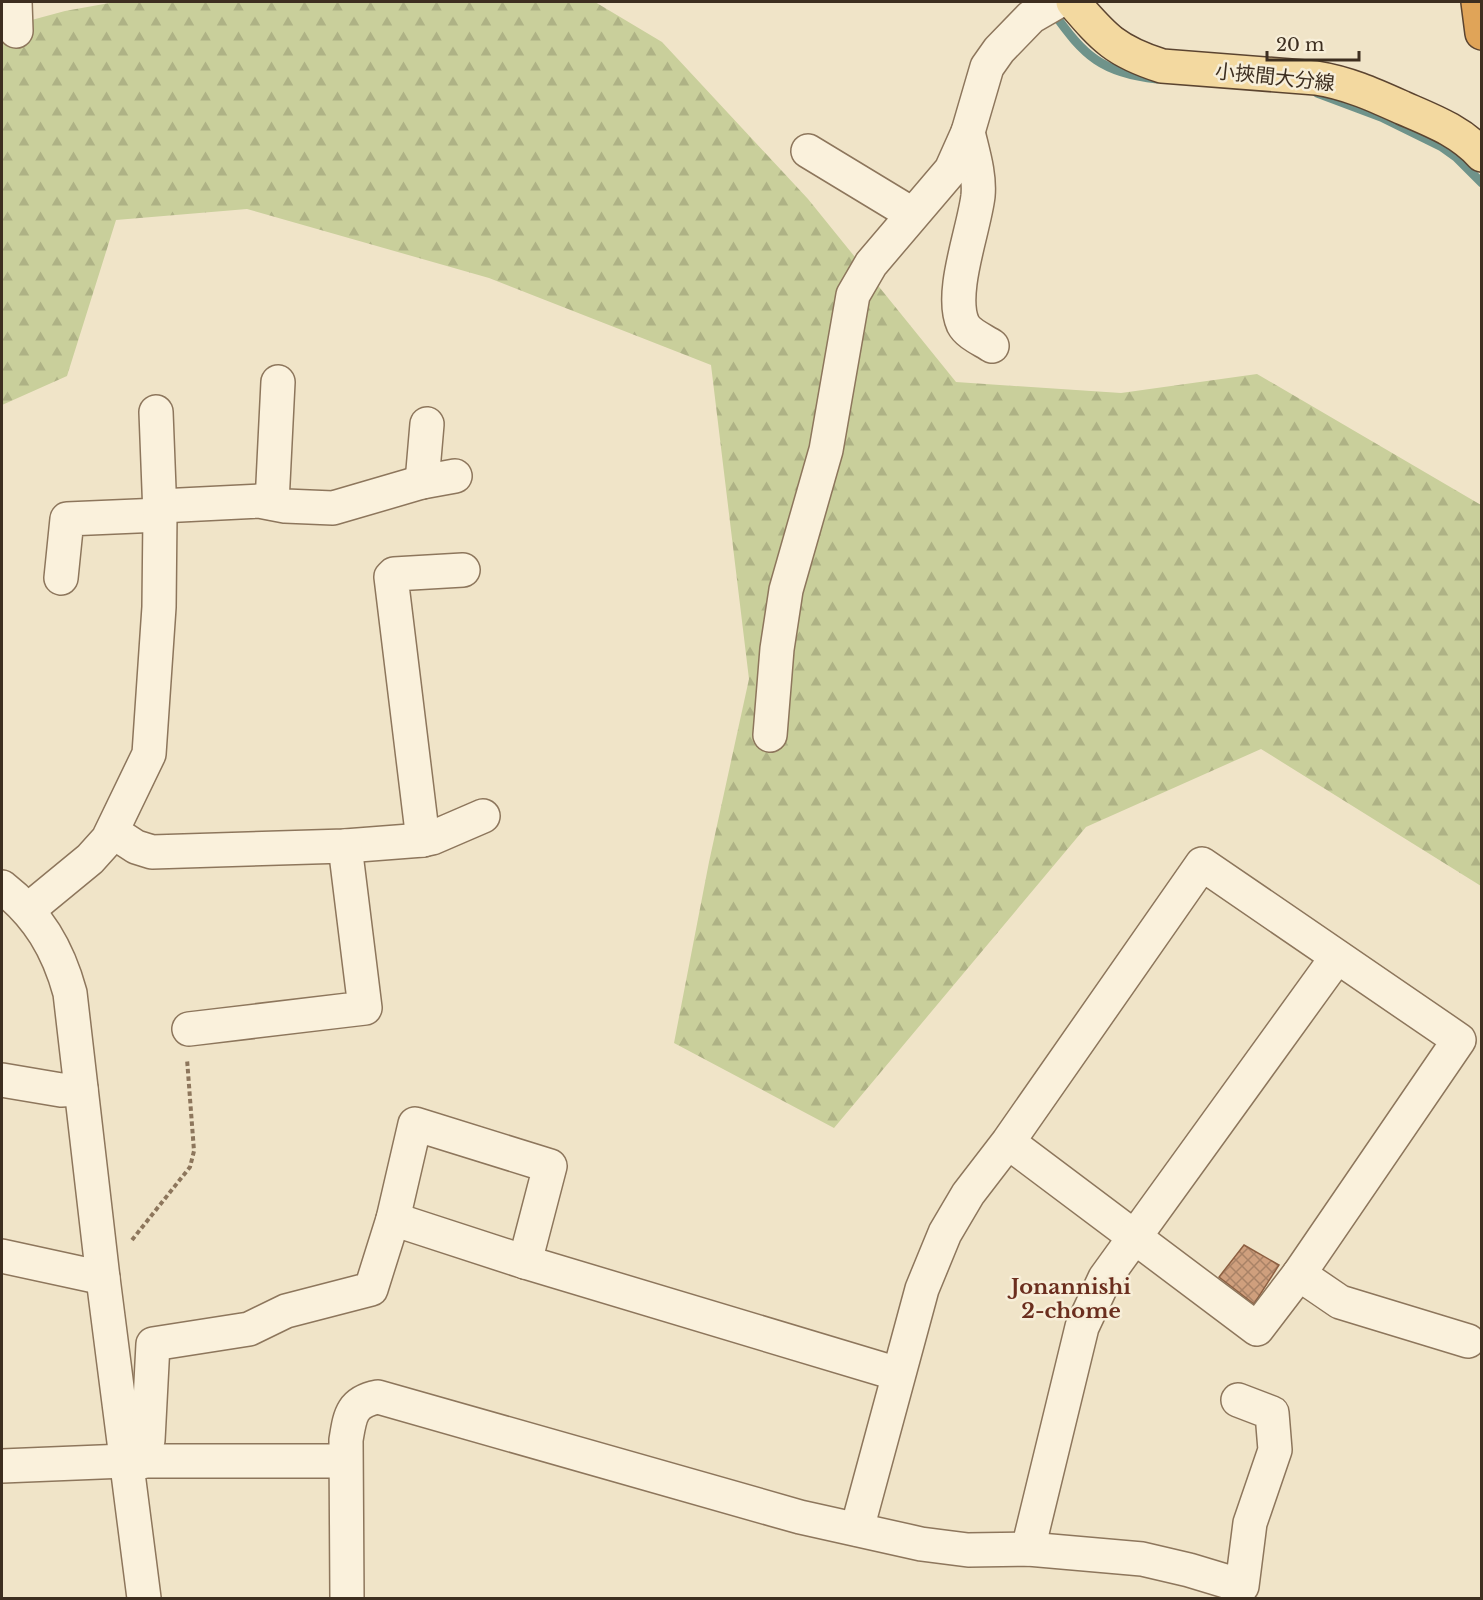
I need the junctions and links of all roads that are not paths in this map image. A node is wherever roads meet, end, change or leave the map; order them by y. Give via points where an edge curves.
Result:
1 (1073, 2) edge
2 (1478, 2) edge
3 (1044, 9) edge
4 (1482, 33) edge
5 (968, 132) junction
6 (808, 151) dead end
7 (1482, 155) edge
8 (912, 214) junction
9 (992, 346) dead end
10 (278, 382) dead end
11 (156, 412) dead end
12 (427, 424) dead end
13 (455, 476) dead end
14 (422, 482) junction
15 (272, 503) junction
16 (160, 510) junction
17 (463, 570) dead end
18 (61, 578) dead end
19 (770, 735) dead end
20 (483, 816) dead end
21 (113, 832) junction
22 (423, 840) junction
23 (345, 846) junction
24 (2, 887) edge
25 (28, 910) junction
26 (1336, 957) junction
27 (189, 1029) road end
28 (2, 1080) edge
29 (81, 1089) junction
30 (1008, 1142) junction
31 (393, 1219) junction
32 (1135, 1237) junction
33 (2, 1256) edge
34 (525, 1262) junction
35 (1299, 1274) junction
36 (103, 1278) junction
37 (1468, 1341) dead end
38 (898, 1374) junction
39 (1238, 1400) dead end
40 (345, 1461) junction
41 (133, 1462) junction
42 (2, 1466) edge
43 (857, 1529) junction
44 (1028, 1549) junction
45 (1240, 1592) edge
46 (144, 1599) edge
47 (347, 1599) edge

1 - 7 main road, 小挾間大分線 via 1113,45 1141,60 1162,66 1339,82 1449,128
2 - 4 highway
3 - 5 street via 999,50 987,68
5 - 8 street via 951,170
5 - 9 street via 978,194 961,274 960,310 963,325
6 - 8 street
8 - 19 street via 870,264 853,295 826,450 786,590
10 - 15 street
11 - 16 street
12 - 14 street
13 - 14 street
14 - 15 street via 333,508
15 - 16 street
16 - 18 street via 67,519
16 - 21 street via 152,738 149,754
17 - 22 street via 391,577
20 - 22 street
21 - 23 street via 152,852
21 - 25 street via 90,859
22 - 23 street
23 - 27 street via 365,1008
24 - 25 street
25 - 29 street via 44,930 64,973 73,1011
26 - 30 street via 1202,864
26 - 32 street
26 - 35 street via 1459,1040
28 - 29 street via 61,1090
29 - 36 street
30 - 32 street
30 - 38 street via 968,1194 945,1233 922,1289
31 - 34 street
31 - 34 street via 415,1124 550,1166
31 - 41 street via 371,1289 286,1311 249,1329 153,1344 148,1440
32 - 35 street via 1257,1329
32 - 44 street via 1105,1278 1082,1327
33 - 36 street
34 - 38 street
35 - 37 street via 1340,1302
36 - 41 street
38 - 43 street
39 - 45 street via 1272,1413 1275,1450 1250,1523
40 - 41 street
40 - 43 street via 349,1419 365,1400 378,1397 800,1517
40 - 47 street
41 - 42 street
41 - 46 street
43 - 44 street via 968,1550
44 - 45 street via 1142,1559 1189,1570

